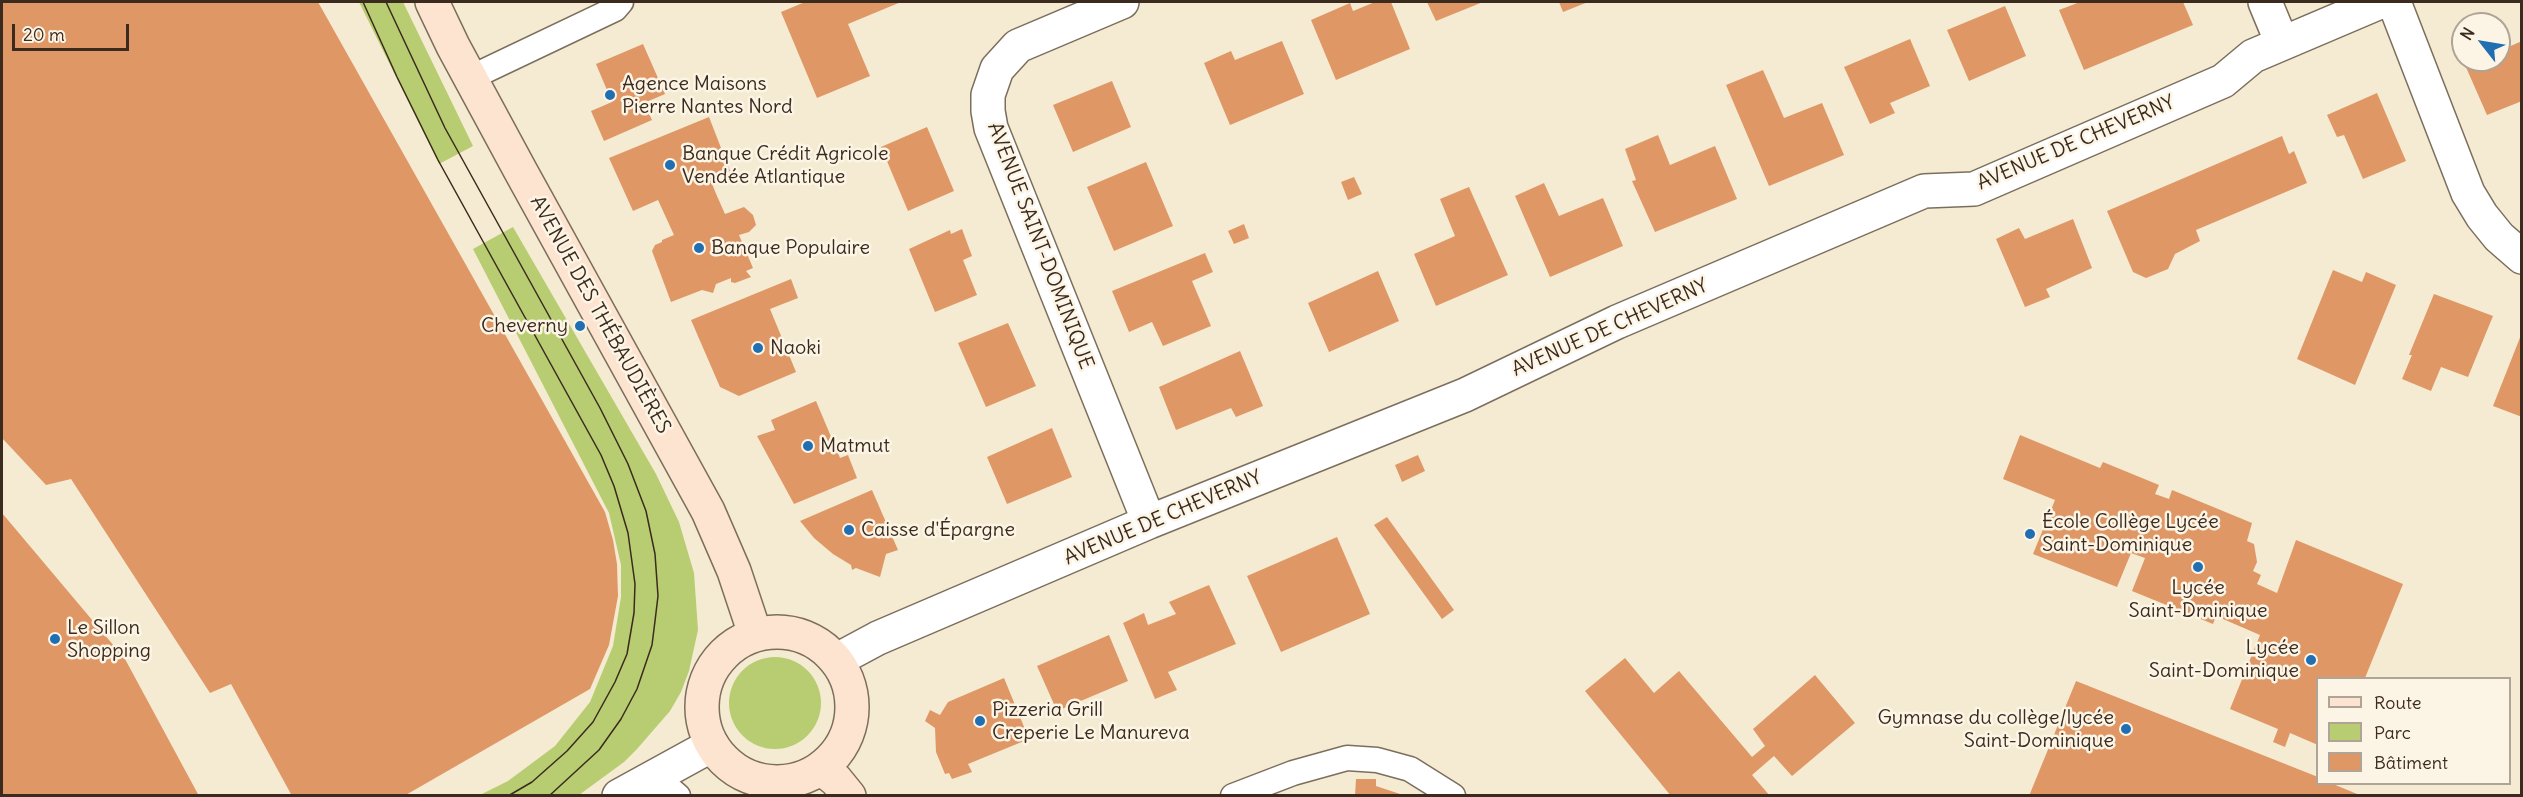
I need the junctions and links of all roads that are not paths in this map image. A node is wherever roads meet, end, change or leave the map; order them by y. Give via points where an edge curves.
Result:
1 (432, 2) edge
2 (621, 2) edge
3 (1122, 2) edge
4 (2265, 2) edge
5 (2380, 2) edge
6 (2394, 2) edge
7 (2282, 43) junction
8 (470, 78) junction
9 (2522, 257) edge
10 (1149, 522) junction
11 (755, 634) junction
12 (837, 660) junction
13 (712, 745) junction
14 (821, 768) junction
15 (666, 786) edge
16 (775, 789) edge
17 (619, 795) edge
18 (849, 795) edge
19 (1233, 795) edge
20 (1453, 795) edge

1 - 8 street, AVENUE DES THÉBAUDIÈRES
2 - 8 lane via 615,9
3 - 10 street, AVENUE SAINT-DOMINIQUE via 1018,46 997,69 988,94 988,111 991,128
4 - 7 street
5 - 7 street, AVENUE DE CHEVERNY
6 - 9 street via 2468,193 2499,237
7 - 10 street, AVENUE DE CHEVERNY via 2253,56 2223,81 1974,189 1924,191 1617,322 1465,395
8 - 11 street, AVENUE DES THÉBAUDIÈRES via 708,511
10 - 12 street, AVENUE DE CHEVERNY
11 - 12 street via 781,631 806,637
11 - 13 street via 729,649 707,680 703,717
12 - 14 street via 852,691 853,709 844,742
13 - 15 street
13 - 16 street via 738,772
14 - 16 street
14 - 18 street
15 - 17 street
19 - 20 lane via 1347,758 1377,760 1410,769

